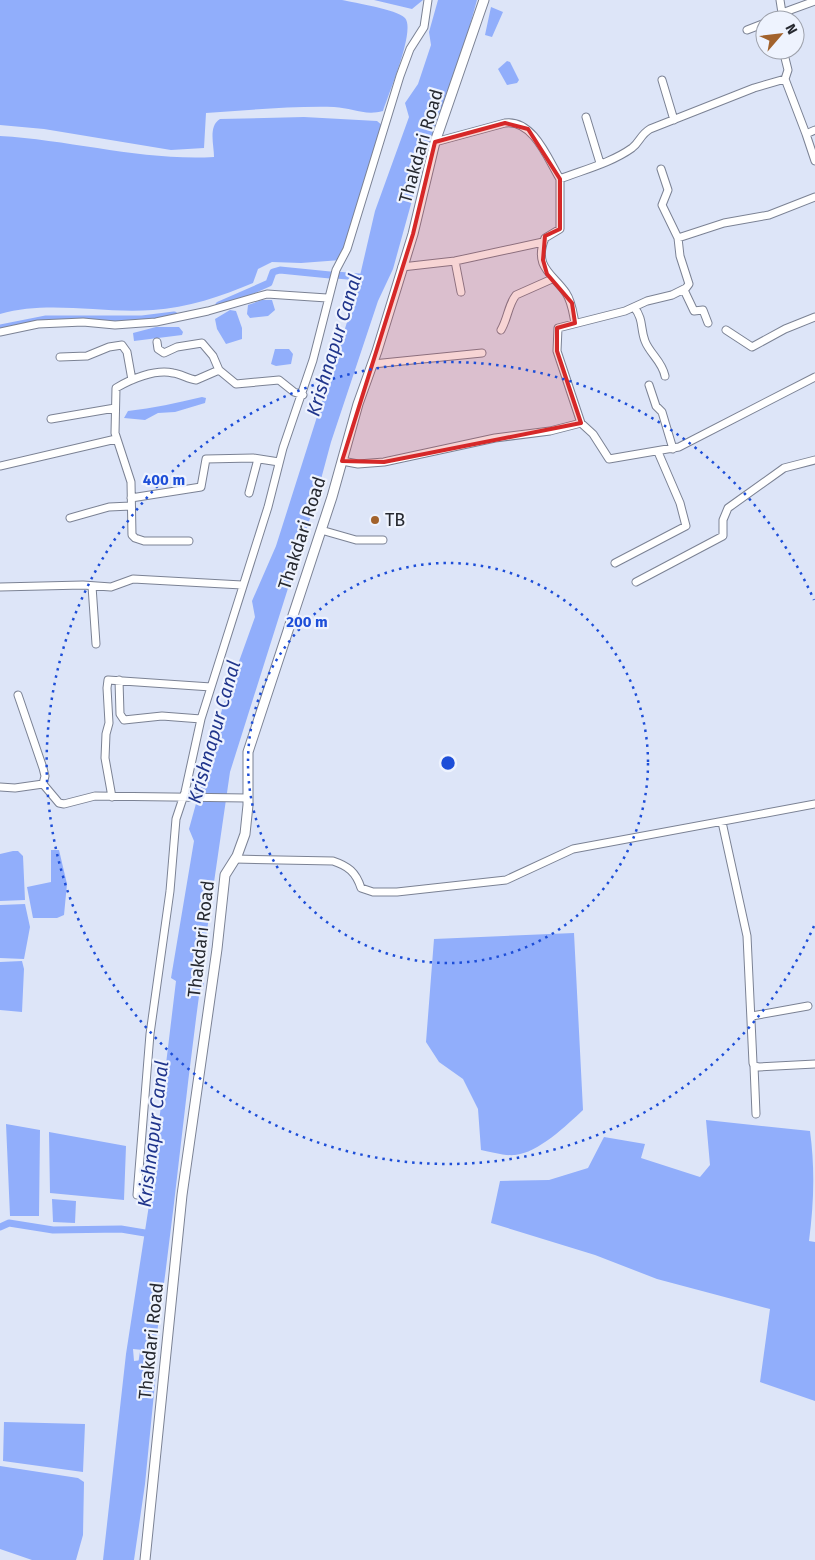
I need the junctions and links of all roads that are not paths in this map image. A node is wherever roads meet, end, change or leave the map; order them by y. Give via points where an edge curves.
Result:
1 (428, 0) edge
2 (484, 0) edge
3 (815, 1) edge
4 (790, 10) edge
5 (755, 27) edge
6 (747, 30) dead end
7 (786, 60) edge
8 (785, 79) junction
9 (662, 80) dead end
10 (586, 117) dead end
11 (674, 120) junction
12 (815, 130) edge
13 (806, 134) junction
14 (436, 142) junction
15 (815, 161) edge
16 (600, 163) junction
17 (661, 170) dead end
18 (560, 179) junction
19 (815, 196) edge
20 (678, 238) junction
21 (543, 242) junction
22 (455, 260) junction
23 (402, 267) junction
24 (552, 279) junction
25 (684, 290) junction
26 (461, 292) dead end
27 (327, 298) junction
28 (634, 307) junction
29 (815, 317) edge
30 (575, 323) junction
31 (708, 323) dead end
32 (501, 330) dead end
33 (726, 330) dead end
34 (0, 332) edge
35 (157, 342) dead end
36 (482, 353) dead end
37 (60, 357) dead end
38 (373, 364) junction
39 (219, 370) junction
40 (665, 376) dead end
41 (815, 377) edge
42 (132, 380) junction
43 (650, 385) dead end
44 (302, 396) junction
45 (115, 408) junction
46 (52, 419) dead end
47 (581, 423) junction
48 (116, 439) junction
49 (672, 449) junction
50 (658, 452) junction
51 (258, 459) junction
52 (815, 460) edge
53 (342, 461) junction
54 (279, 462) junction
55 (0, 466) edge
56 (249, 493) dead end
57 (131, 502) junction
58 (70, 518) dead end
59 (321, 530) junction
60 (383, 540) dead end
61 (189, 541) dead end
62 (615, 563) dead end
63 (636, 582) dead end
64 (242, 585) junction
65 (92, 586) junction
66 (0, 587) edge
67 (96, 644) dead end
68 (120, 680) junction
69 (211, 687) junction
70 (18, 695) dead end
71 (201, 719) junction
72 (43, 784) junction
73 (0, 786) edge
74 (112, 797) junction
75 (188, 797) junction
76 (248, 798) junction
77 (815, 804) edge
78 (722, 822) junction
79 (235, 859) junction
80 (808, 1006) dead end
81 (752, 1016) junction
82 (815, 1064) edge
83 (754, 1066) junction
84 (756, 1114) dead end
85 (137, 1195) dead end
86 (145, 1560) edge

1 - 27 street via 424,27 407,59 347,249
2 - 14 street, Thakdari Road
3 - 4 street
5 - 6 street
7 - 8 street via 788,70
8 - 11 street
8 - 13 street
9 - 11 street
10 - 16 street
11 - 16 street via 643,133 633,147
12 - 13 street
13 - 15 street
14 - 18 street via 514,123 532,133
14 - 23 street, Thakdari Road
16 - 18 street
17 - 20 street via 668,190 662,205
18 - 21 street via 560,229 546,236
19 - 20 street via 769,215
20 - 25 street via 689,284
21 - 22 street
21 - 24 street via 544,268
22 - 23 street
22 - 26 street
23 - 38 street, Thakdari Road
24 - 30 street via 568,296
24 - 32 street via 516,295
25 - 28 street
25 - 31 street via 694,311 703,310
27 - 34 street via 267,294 156,322 38,324
27 - 44 street
28 - 30 street via 618,314
28 - 40 street via 643,322 645,342 661,364
29 - 33 street via 752,346
30 - 47 street via 558,328 557,351
35 - 39 street via 158,349 164,353 202,343
36 - 38 street
37 - 42 street via 87,356 122,345 127,352
38 - 53 street, Thakdari Road
39 - 42 street via 196,380 167,372
39 - 44 street via 236,384 279,380
41 - 49 street
42 - 45 street via 116,388
43 - 49 street via 656,406 662,412
44 - 54 street
45 - 46 street
45 - 48 street
47 - 50 street via 610,458
47 - 53 street via 384,462 358,464
48 - 55 street
48 - 57 street via 128,467
49 - 50 street
50 - 62 street via 680,503 686,526
51 - 54 street
51 - 56 street
51 - 57 street via 206,459 201,487
52 - 63 street via 784,468 728,508 723,520 723,536
53 - 59 street, Thakdari Road
54 - 64 street
57 - 58 street
57 - 61 street via 131,528 135,538
59 - 60 street via 356,540
59 - 76 street, Thakdari Road via 248,752
64 - 65 street via 133,580 111,587
64 - 69 street
65 - 66 street
65 - 67 street
68 - 69 street
68 - 71 street via 120,714 124,720 162,716
68 - 74 street via 108,680 106,688 109,723 105,758
69 - 71 street
70 - 72 street via 43,768
71 - 75 street
72 - 73 street via 14,788
72 - 74 street via 59,803 64,804 95,796
74 - 75 street
75 - 76 street
75 - 85 street via 176,819 171,883 150,1034
76 - 79 street, Thakdari Road via 245,834
77 - 78 street
78 - 79 street via 573,849 506,880 397,892 373,892 361,888 354,872 333,861
78 - 81 street via 745,918
79 - 86 street, Thakdari Road via 225,875 182,1195
80 - 81 street
81 - 83 street
82 - 83 street
83 - 84 street

